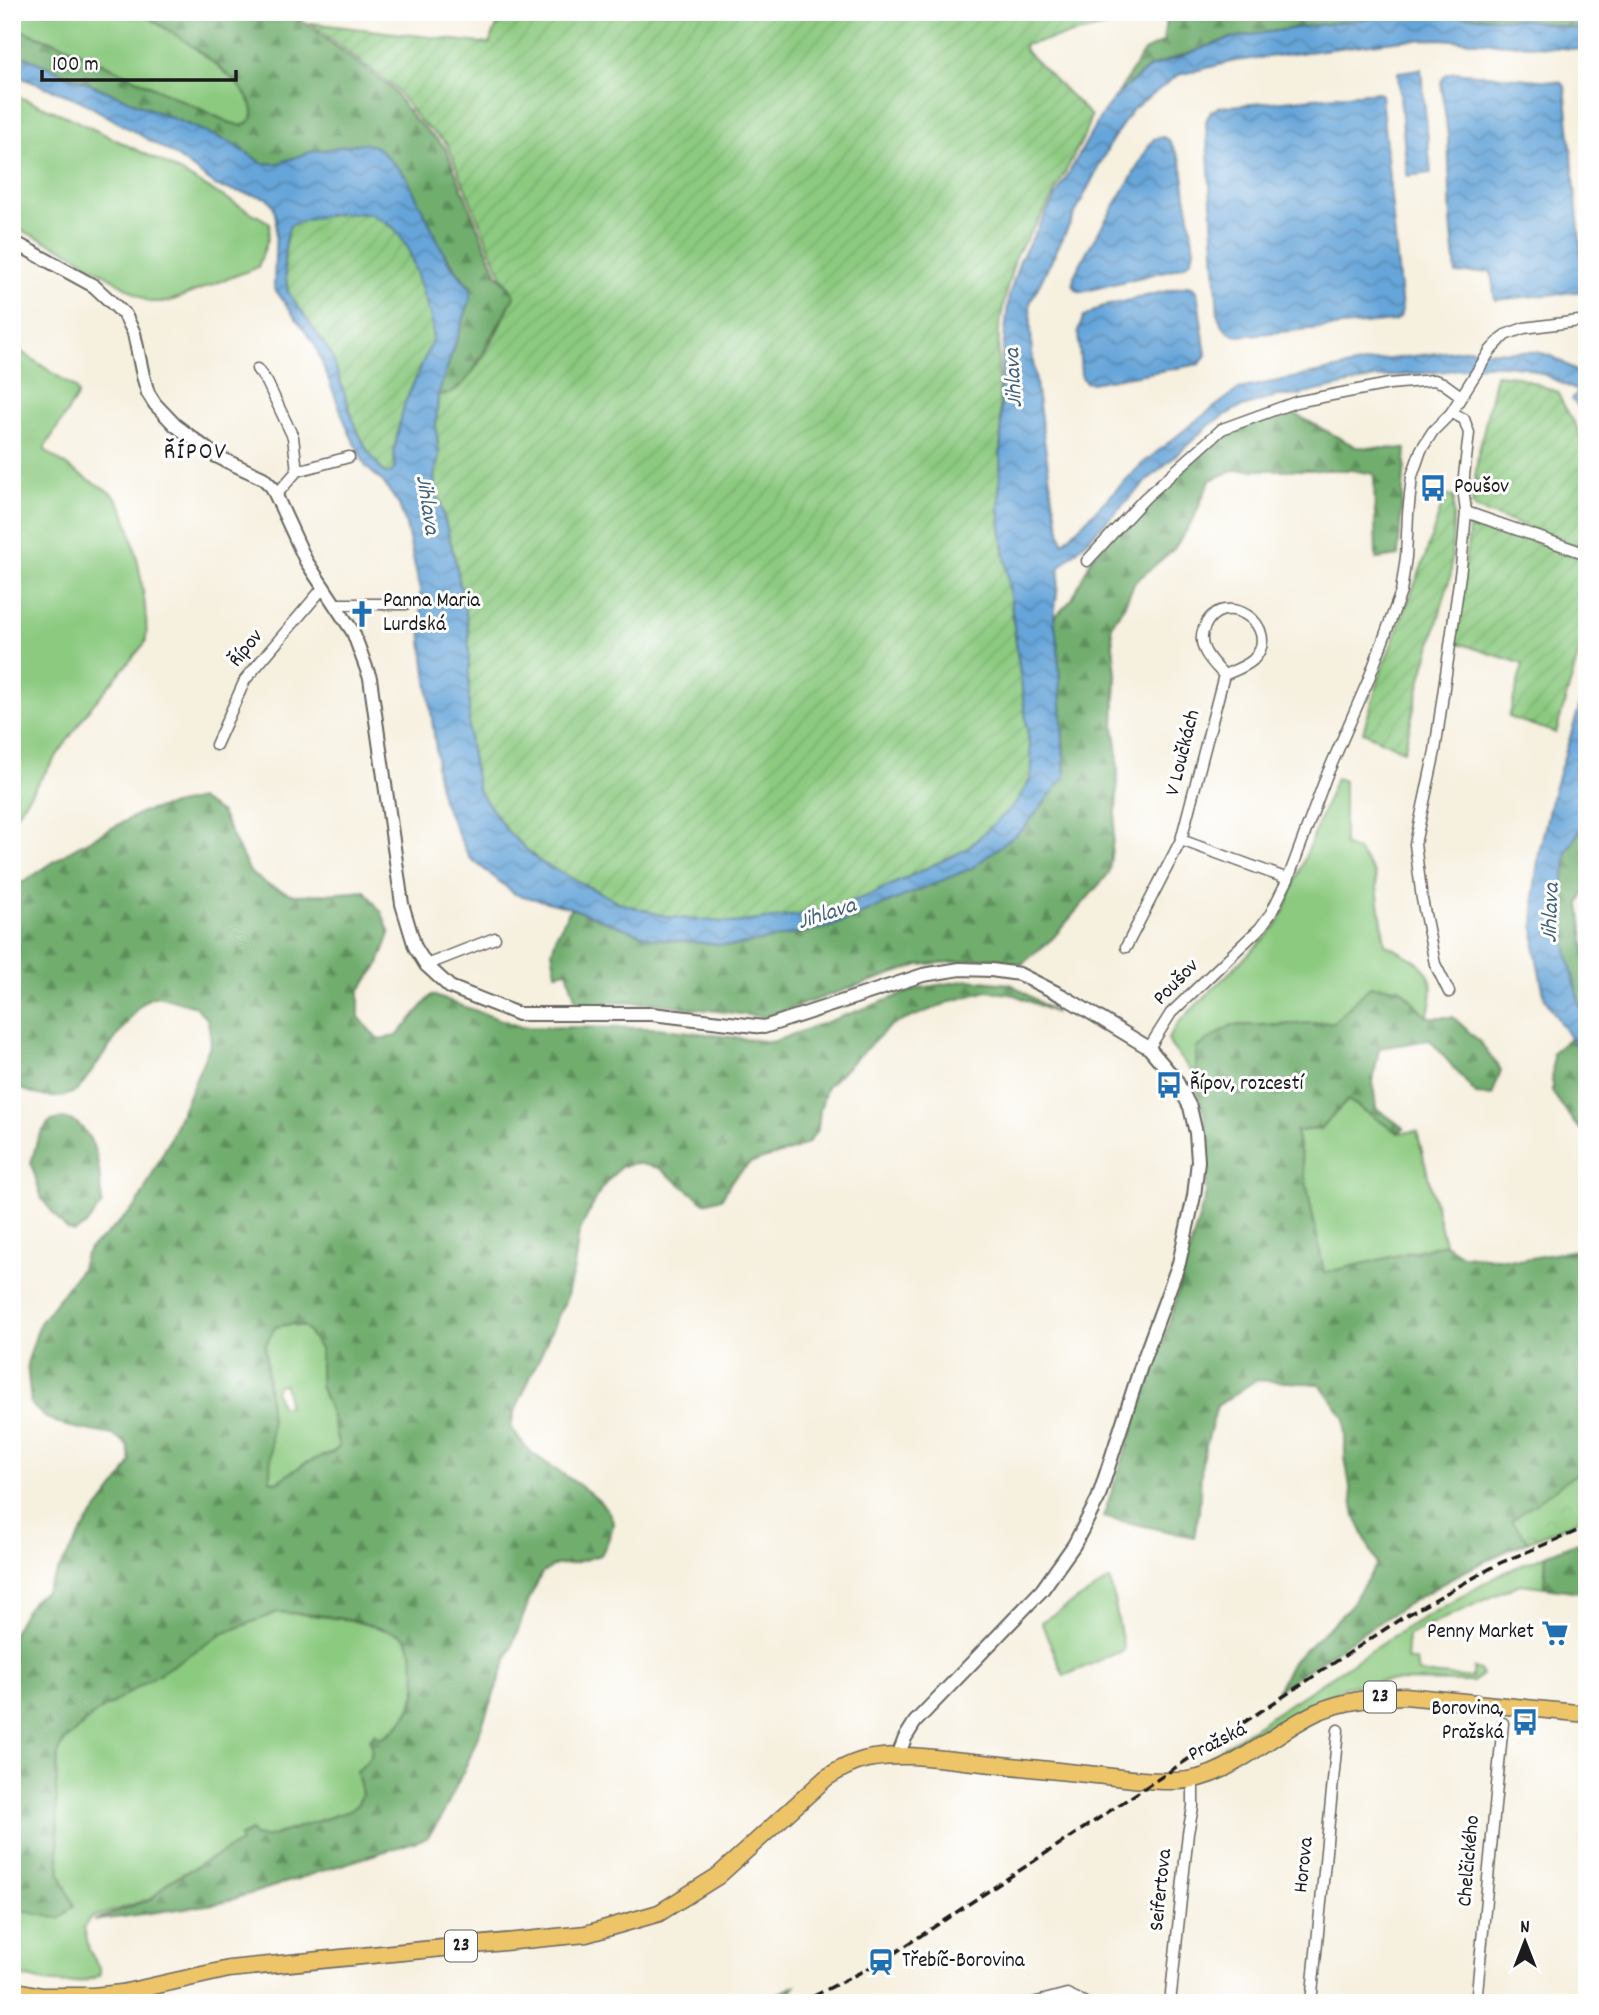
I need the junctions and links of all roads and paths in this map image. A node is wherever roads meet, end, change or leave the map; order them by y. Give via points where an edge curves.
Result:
1 (12, 241) edge
2 (1587, 320) edge
3 (257, 369) dead end
4 (1461, 396) junction
5 (1451, 413) junction
6 (349, 457) dead end
7 (297, 471) junction
8 (276, 495) junction
9 (1466, 512) junction
10 (1587, 554) edge
11 (1087, 561) dead end
12 (323, 588) junction
13 (335, 604) junction
14 (406, 604) dead end
15 (1224, 675) junction
16 (216, 745) dead end
17 (1181, 840) junction
18 (1288, 880) junction
19 (495, 937) dead end
20 (1126, 947) dead end
21 (426, 965) junction
22 (1449, 992) dead end
23 (1149, 1048) junction
24 (1587, 1714) edge
25 (1503, 1723) dead end
26 (1338, 1730) dead end
27 (898, 1756) junction
28 (1193, 1781) junction
29 (12, 1990) edge
30 (1033, 2003) edge
31 (1086, 2003) edge
32 (1170, 2003) edge
33 (1311, 2003) edge
34 (1476, 2003) edge

1 - 8 street via 94,286 125,315 155,404 216,456 265,479
2 - 4 street, Poušov via 1510,332 1497,342
3 - 7 street via 293,437
4 - 5 street, Poušov
4 - 11 street via 1434,380 1389,384 1296,402 1222,429 1145,498
5 - 9 street via 1464,419 1469,433
5 - 18 street, Poušov via 1421,450 1412,476 1401,592
6 - 7 street
7 - 8 street
8 - 12 street
9 - 10 street
9 - 22 street via 1435,751 1415,844 1435,964
12 - 13 street
12 - 16 street, Řípov via 245,680
13 - 14 street
13 - 21 street via 353,632 370,678 402,904 415,947
15 - 15 street via 1247,665 1260,648 1261,634 1255,622 1238,610 1217,613 1203,630 1204,651
15 - 17 street, V Loučkách
17 - 18 street
17 - 20 street, V Loučkách
18 - 23 street, Poušov via 1260,928 1171,1013
19 - 21 street
21 - 23 street via 450,987 518,1013 652,1014 764,1027 923,975 991,970 1019,974 1041,984
23 - 27 street via 1176,1080 1189,1107 1198,1161 1179,1263 1098,1499 1074,1545 1042,1590 915,1722
24 - 28 main road, Pražská / 23 via 1405,1696 1347,1702 1301,1720 1227,1766
25 - 34 street, Chelčického
26 - 33 street, Horova
27 - 28 main road, Pražská / 23
27 - 29 main road, Pražská / 23 via 875,1757 835,1772 718,1876 659,1913 586,1934 229,1969 93,1996 42,1996
28 - 32 street, Seifertova
30 - 31 street via 1067,1994

